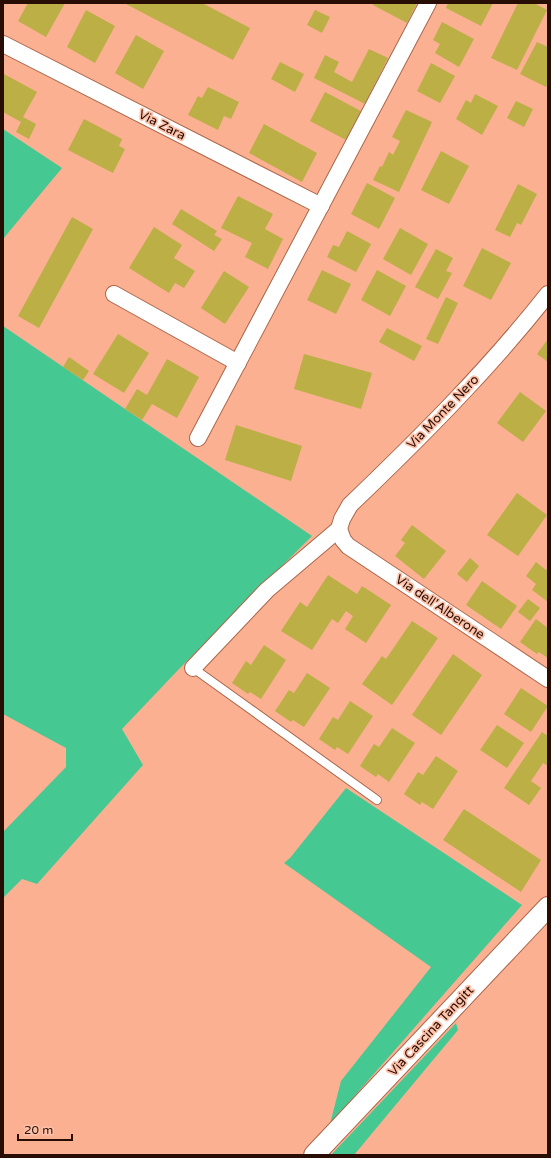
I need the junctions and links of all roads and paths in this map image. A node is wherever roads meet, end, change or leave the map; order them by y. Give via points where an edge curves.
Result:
1 (428, 3) edge
2 (3, 44) edge
3 (321, 206) junction
4 (114, 294) dead end
5 (548, 294) edge
6 (238, 363) junction
7 (198, 438) dead end
8 (339, 529) junction
9 (193, 668) joint
10 (548, 679) edge
11 (377, 800) dead end
12 (548, 907) edge
13 (314, 1155) edge

1 - 3 street
2 - 3 street, Via Zara
3 - 6 street
4 - 6 street
5 - 8 street, Via Monte Nero via 522,328 472,384 350,505
6 - 7 street
8 - 9 street via 267,590
8 - 10 street, Via dell'Alberone via 348,546
9 - 11 lane
12 - 13 street, Via Cascina Tangitt

